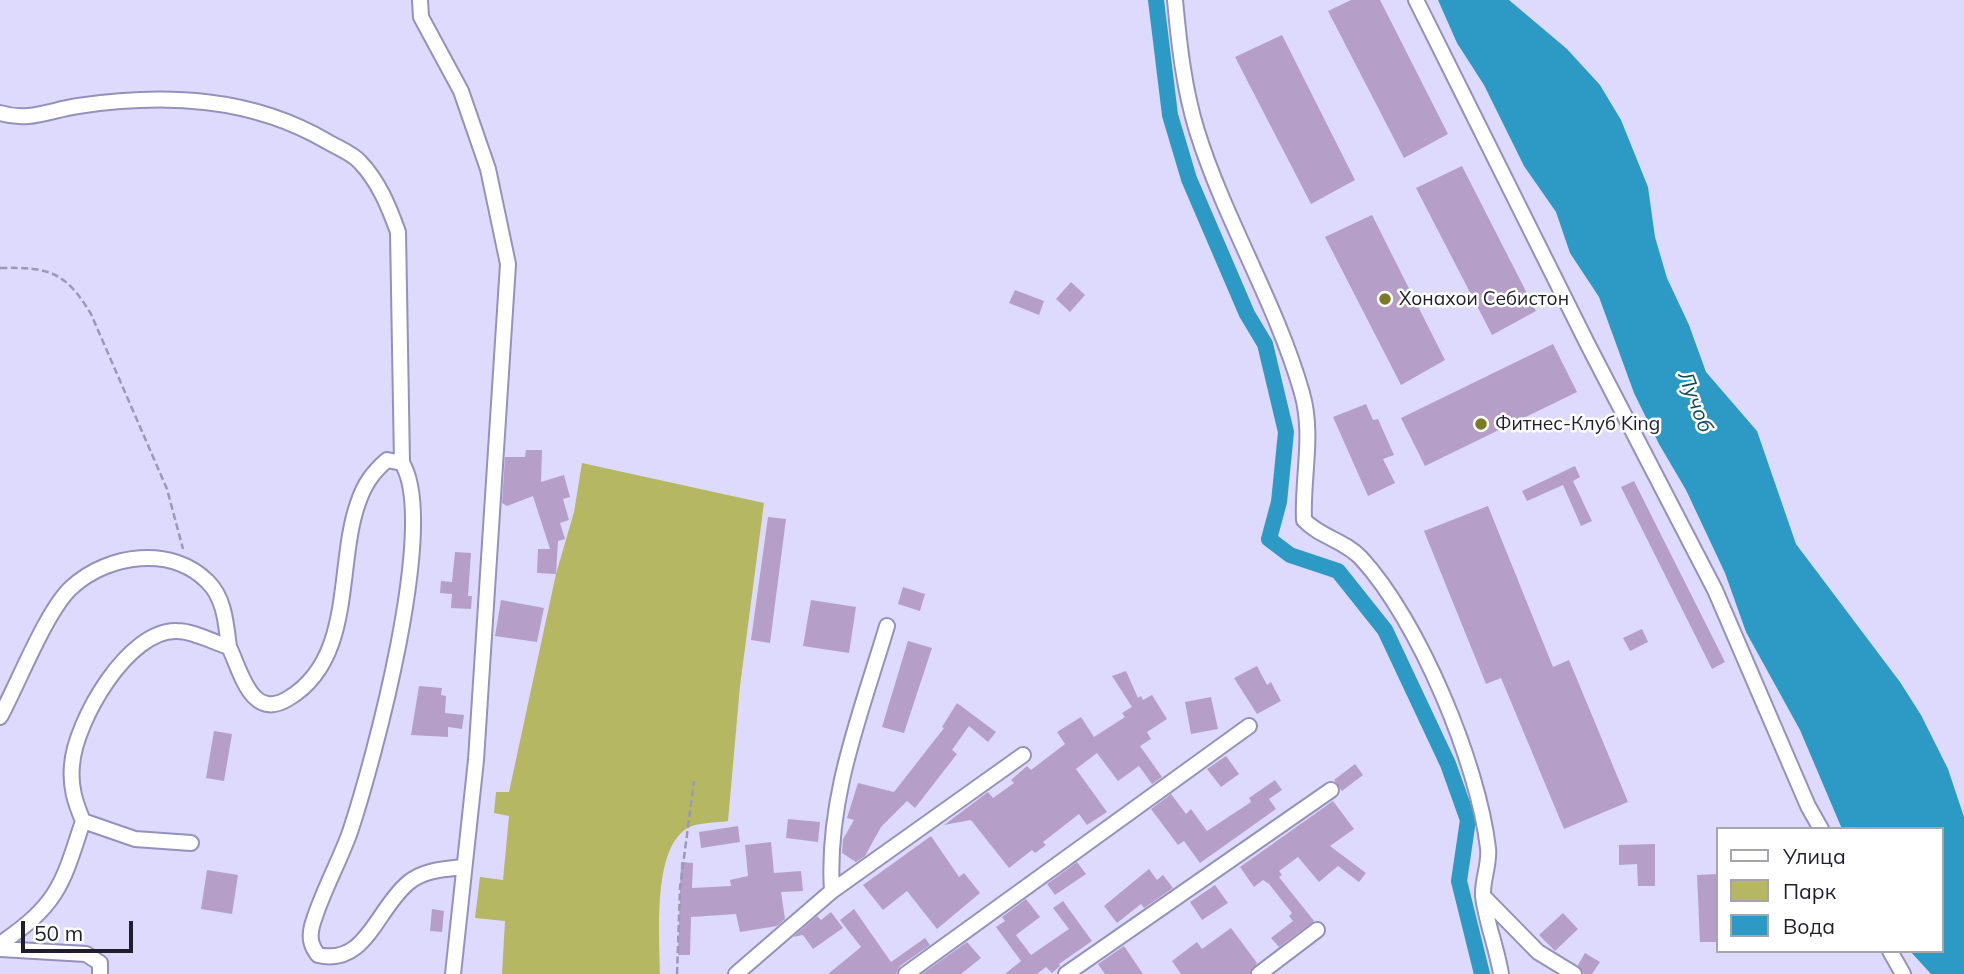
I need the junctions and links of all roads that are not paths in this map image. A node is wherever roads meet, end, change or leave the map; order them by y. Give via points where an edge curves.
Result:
1 (420, 0) edge
2 (1175, 0) edge
3 (1416, 0) edge
4 (0, 113) edge
5 (402, 463) junction
6 (887, 626) dead end
7 (229, 647) junction
8 (0, 717) edge
9 (1249, 726) dead end
10 (1023, 755) dead end
11 (1331, 790) dead end
12 (83, 821) junction
13 (1820, 827) edge
14 (191, 843) dead end
15 (464, 867) junction
16 (832, 891) junction
17 (1483, 896) junction
18 (1317, 930) dead end
19 (0, 946) edge
20 (1892, 953) edge
21 (100, 974) edge
22 (453, 974) edge
23 (736, 974) edge
24 (906, 974) edge
25 (1066, 974) edge
26 (1259, 974) edge
27 (1501, 974) edge
28 (1574, 974) edge
29 (1903, 974) edge

1 - 15 street via 421,17 461,91 488,169 508,264 477,760
2 - 17 street via 1196,130 1273,310 1303,395 1308,452 1304,520 1311,528 1345,542 1360,556 1414,635 1479,801 1489,852
3 - 13 street via 1715,590
4 - 5 street via 18,118 78,106 216,101 269,114 359,160 387,199 398,232
5 - 7 street via 387,460 371,474 357,505 339,626 301,691 270,705 258,701 248,691
5 - 15 street via 409,474 412,502 411,565 398,649 350,831 311,927 310,945 318,955 333,959 349,954 409,882 435,870
6 - 16 street via 838,794 832,826
7 - 8 street via 223,609 209,583 188,568 164,558 134,558 102,567 71,587 54,611
7 - 12 street via 177,631 144,639 114,669 88,718 72,762 72,794
9 - 24 street
10 - 16 street
11 - 25 street
12 - 14 street via 135,839
12 - 19 street via 53,899
15 - 22 street
16 - 23 street
17 - 27 street
17 - 28 street via 1538,952
18 - 26 street
19 - 21 street via 86,954 100,963
20 - 29 street

